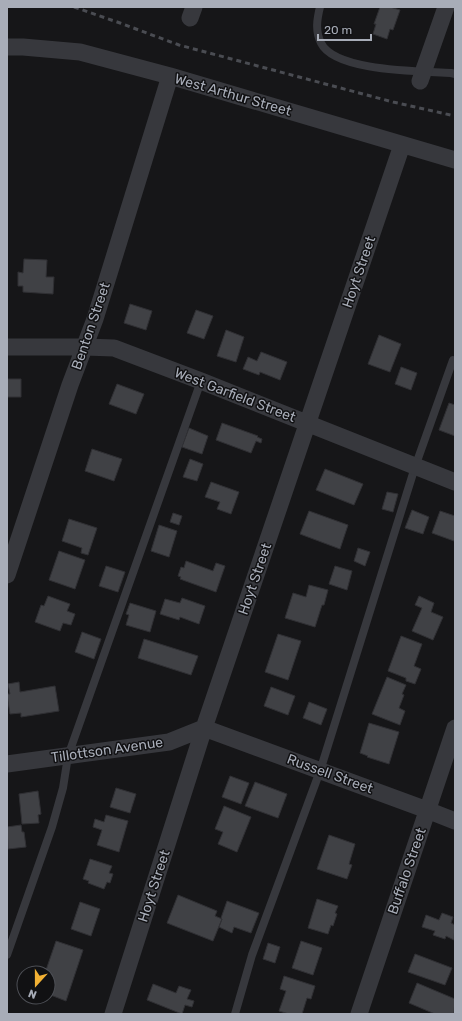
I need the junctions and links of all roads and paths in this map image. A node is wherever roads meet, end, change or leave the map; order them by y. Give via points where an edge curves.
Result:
1 (320, 7) edge
2 (446, 7) edge
3 (7, 47) edge
4 (455, 74) edge
5 (170, 76) junction
6 (422, 76) junction
7 (402, 145) junction
8 (455, 160) edge
9 (7, 347) edge
10 (85, 347) junction
11 (453, 360) dead end
12 (201, 381) junction
13 (308, 424) junction
14 (415, 466) junction
15 (455, 482) edge
16 (7, 575) edge
17 (204, 728) junction
18 (455, 728) edge
19 (68, 756) junction
20 (7, 764) edge
21 (320, 771) junction
22 (427, 810) junction
23 (455, 821) edge
24 (9, 944) edge
25 (7, 955) edge
26 (113, 1014) edge
27 (235, 1014) edge
28 (358, 1014) edge

1 - 6 lane via 317,31 321,44 331,54 361,66 412,72
2 - 6 street
3 - 5 street, West Arthur Street via 80,52
4 - 6 lane
5 - 7 street, West Arthur Street
5 - 10 street, Benton Street
7 - 8 street, West Arthur Street
7 - 13 street, Hoyt Street
9 - 10 street, West Garfield Street
10 - 12 street, West Garfield Street via 114,348
10 - 16 street, Benton Street
11 - 14 lane
12 - 13 street, West Garfield Street
12 - 19 lane
13 - 14 street, West Garfield Street
13 - 17 street, Hoyt Street
14 - 15 street, West Garfield Street
14 - 21 lane
17 - 19 street, Tillottson Avenue via 169,742
17 - 21 street, Russell Street
17 - 26 street, Hoyt Street
18 - 22 street, Buffalo Street
19 - 20 street, Tillottson Avenue
19 - 24 lane via 63,788 52,827
21 - 22 street, Russell Street
21 - 27 lane via 252,955
22 - 23 street, Russell Street
22 - 28 street, Buffalo Street
24 - 25 lane

